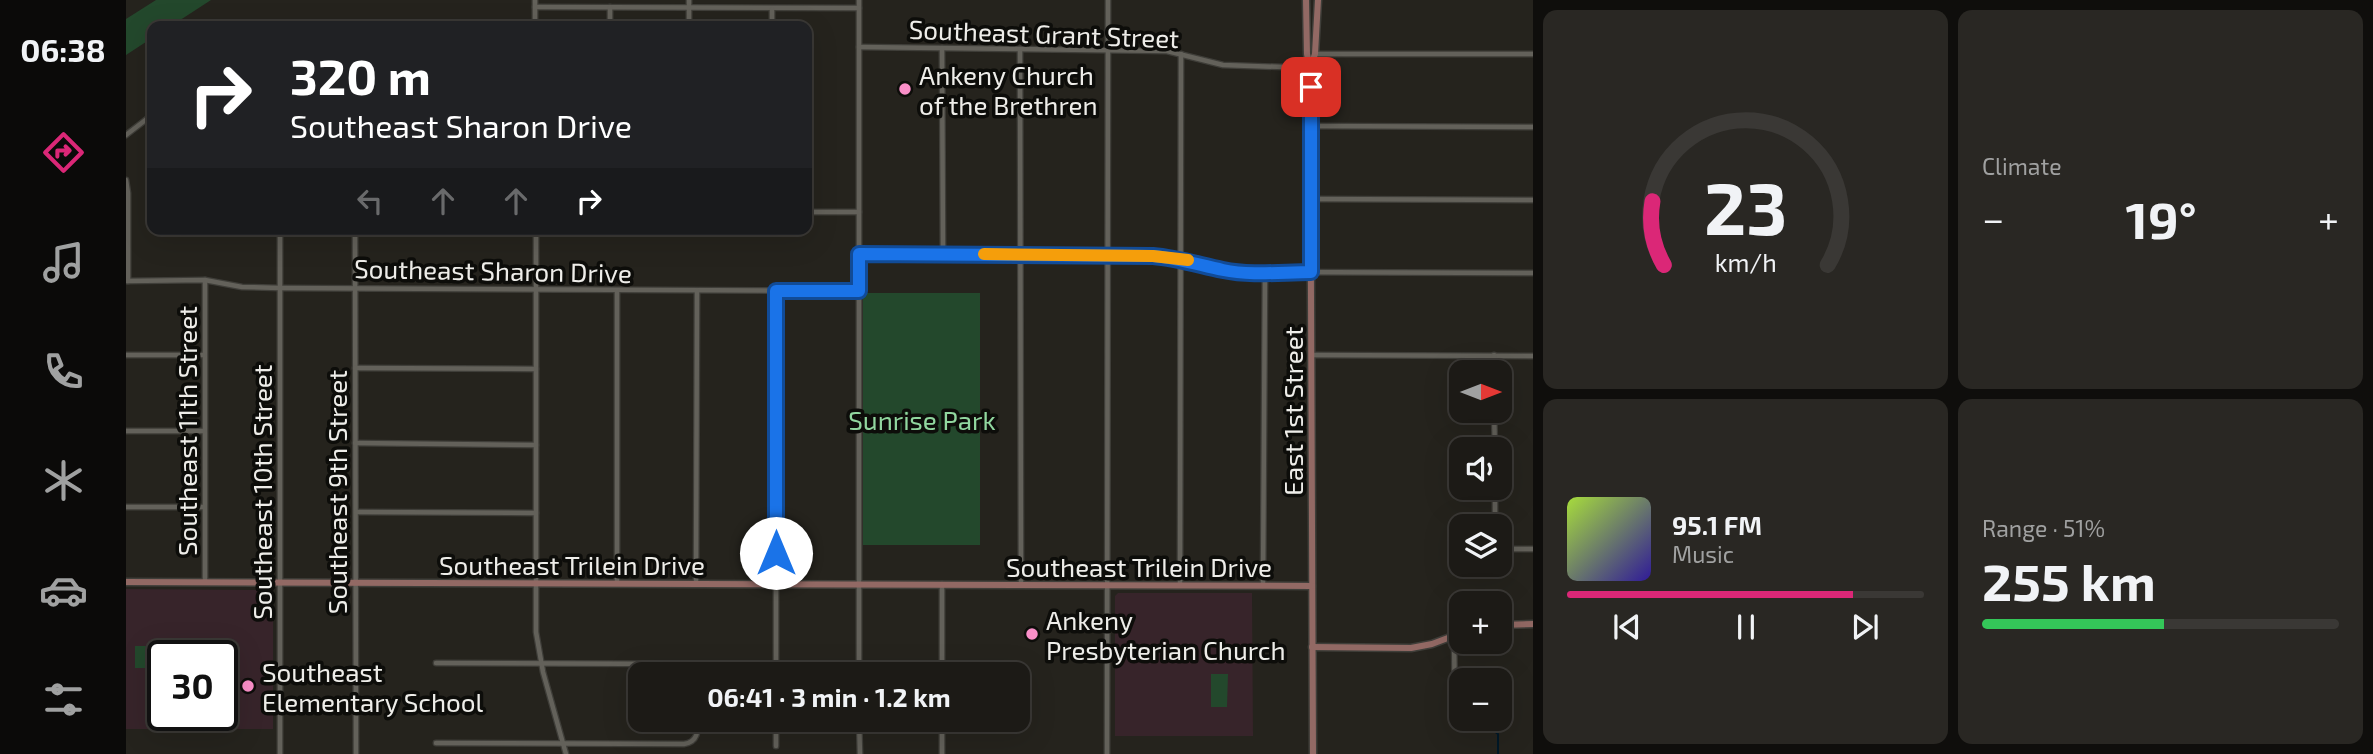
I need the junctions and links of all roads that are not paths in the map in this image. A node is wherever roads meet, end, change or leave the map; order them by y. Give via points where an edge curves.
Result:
1 (535, 0) edge
2 (689, 0) edge
3 (859, 0) edge
4 (1108, 0) edge
5 (1306, 0) edge
6 (1318, 0) edge
7 (536, 7) junction
8 (610, 7) junction
9 (859, 8) junction
10 (689, 9) junction
11 (772, 9) junction
12 (535, 21) edge
13 (610, 21) edge
14 (689, 21) edge
15 (772, 21) edge
16 (859, 47) junction
17 (942, 48) junction
18 (1020, 50) junction
19 (1107, 50) junction
20 (1181, 54) junction
21 (1315, 54) junction
22 (1533, 54) edge
23 (1311, 68) junction
24 (147, 120) edge
25 (1311, 126) junction
26 (1533, 127) edge
27 (126, 135) edge
28 (126, 180) edge
29 (1311, 199) junction
30 (1533, 200) edge
31 (812, 212) edge
32 (859, 212) junction
33 (280, 235) edge
34 (355, 235) edge
35 (536, 235) edge
36 (859, 254) junction
37 (943, 254) junction
38 (1022, 254) junction
39 (1108, 255) junction
40 (1181, 259) junction
41 (1265, 272) junction
42 (1311, 272) junction
43 (1533, 273) edge
44 (205, 280) junction
45 (127, 281) edge
46 (280, 288) junction
47 (355, 288) junction
48 (536, 290) junction
49 (618, 291) junction
50 (697, 291) junction
51 (776, 291) junction
52 (859, 291) junction
53 (126, 355) edge
54 (204, 355) junction
55 (1311, 355) junction
56 (1494, 355) junction
57 (1533, 356) edge
58 (1494, 360) edge
59 (355, 368) junction
60 (536, 369) junction
61 (204, 430) junction
62 (126, 431) edge
63 (355, 443) junction
64 (536, 445) junction
65 (126, 507) edge
66 (205, 507) junction
67 (356, 512) junction
68 (536, 513) junction
69 (1512, 549) edge
70 (1533, 549) edge
71 (126, 582) edge
72 (205, 582) junction
73 (281, 582) junction
74 (357, 582) junction
75 (536, 583) junction
76 (617, 583) junction
77 (696, 584) junction
78 (776, 584) junction
79 (859, 584) junction
80 (942, 584) junction
81 (1106, 584) junction
82 (1021, 585) junction
83 (1180, 585) junction
84 (1263, 586) junction
85 (1312, 586) junction
86 (1533, 624) edge
87 (1512, 625) edge
88 (1449, 637) edge
89 (1312, 647) junction
90 (776, 662) edge
91 (859, 662) edge
92 (942, 662) edge
93 (436, 663) dead end
94 (541, 663) junction
95 (628, 664) edge
96 (696, 732) edge
97 (776, 732) edge
98 (859, 732) edge
99 (942, 732) edge
100 (436, 743) dead end
101 (563, 744) junction
102 (776, 746) dead end
103 (280, 754) edge
104 (356, 754) edge
105 (566, 754) edge
106 (860, 754) edge
107 (942, 754) edge
108 (1107, 754) edge
109 (1313, 754) edge

1 - 7 street
2 - 10 street
3 - 9 street
4 - 19 street
5 - 23 street, East 1st Street
6 - 21 street, East 1st Street
7 - 8 street
7 - 12 street
8 - 10 street
8 - 13 street
9 - 11 street
9 - 16 street
10 - 11 street
10 - 14 street
11 - 15 street
16 - 17 street, Southeast Grant Street
16 - 32 street
17 - 18 street, Southeast Grant Street
17 - 37 street
18 - 19 street, Southeast Grant Street
18 - 38 street
19 - 20 street, Southeast Grant Street
19 - 39 street
20 - 23 street, Southeast Grant Street via 1223,65
20 - 40 street
21 - 22 street
21 - 23 street, East 1st Street
23 - 25 street, East 1st Street
24 - 27 street
25 - 26 street
25 - 29 street, East 1st Street
28 - 45 street
29 - 30 street
29 - 42 street, East 1st Street
31 - 32 street
32 - 36 street
33 - 46 street, Southeast 10th Street
34 - 47 street, Southeast 9th Street
35 - 48 street
36 - 37 street
36 - 52 street
37 - 38 street
38 - 39 street
38 - 82 street
39 - 40 street
39 - 81 street
40 - 41 street via 1224,271
40 - 83 street
41 - 42 street
41 - 84 street
42 - 43 street
42 - 55 street, East 1st Street
44 - 45 street, Southeast Sharon Drive
44 - 46 street, Southeast Sharon Drive
44 - 54 street, Southeast 11th Street
46 - 47 street, Southeast Sharon Drive
46 - 73 street, Southeast 10th Street
47 - 48 street, Southeast Sharon Drive
47 - 59 street, Southeast 9th Street
48 - 49 street, Southeast Sharon Drive
48 - 60 street
49 - 50 street, Southeast Sharon Drive
49 - 76 street
50 - 51 street, Southeast Sharon Drive
50 - 77 street
51 - 52 street, Southeast Sharon Drive
51 - 78 street
52 - 79 street
53 - 54 street
54 - 61 street, Southeast 11th Street
55 - 56 street
55 - 85 street, East 1st Street
56 - 57 street
56 - 58 street
59 - 60 street
59 - 63 street, Southeast 9th Street
60 - 64 street
61 - 62 street
61 - 66 street, Southeast 11th Street
63 - 64 street
63 - 67 street, Southeast 9th Street
64 - 68 street
65 - 66 street
66 - 72 street, Southeast 11th Street
67 - 68 street
67 - 74 street, Southeast 9th Street
68 - 75 street
69 - 70 street
71 - 72 street, Southeast Trilein Drive
72 - 73 street, Southeast Trilein Drive
73 - 74 street, Southeast Trilein Drive
73 - 103 street, Southeast 10th Street
74 - 75 street, Southeast Trilein Drive
74 - 104 street, Southeast 9th Street
75 - 76 street, Southeast Trilein Drive
75 - 94 street
76 - 77 street, Southeast Trilein Drive
77 - 78 street, Southeast Trilein Drive
78 - 79 street, Southeast Trilein Drive
78 - 90 street
79 - 80 street, Southeast Trilein Drive
79 - 91 street
80 - 82 street, Southeast Trilein Drive
80 - 92 street
81 - 82 street, Southeast Trilein Drive
81 - 83 street, Southeast Trilein Drive
81 - 108 street
83 - 84 street, Southeast Trilein Drive
84 - 85 street, Southeast Trilein Drive
85 - 89 street, East 1st Street
86 - 87 street
88 - 89 street via 1411,648
89 - 109 street, East 1st Street
93 - 94 street
94 - 95 street
94 - 101 street
96 - 101 street via 687,744
97 - 102 street
98 - 106 street
99 - 107 street
100 - 101 street
101 - 105 street

